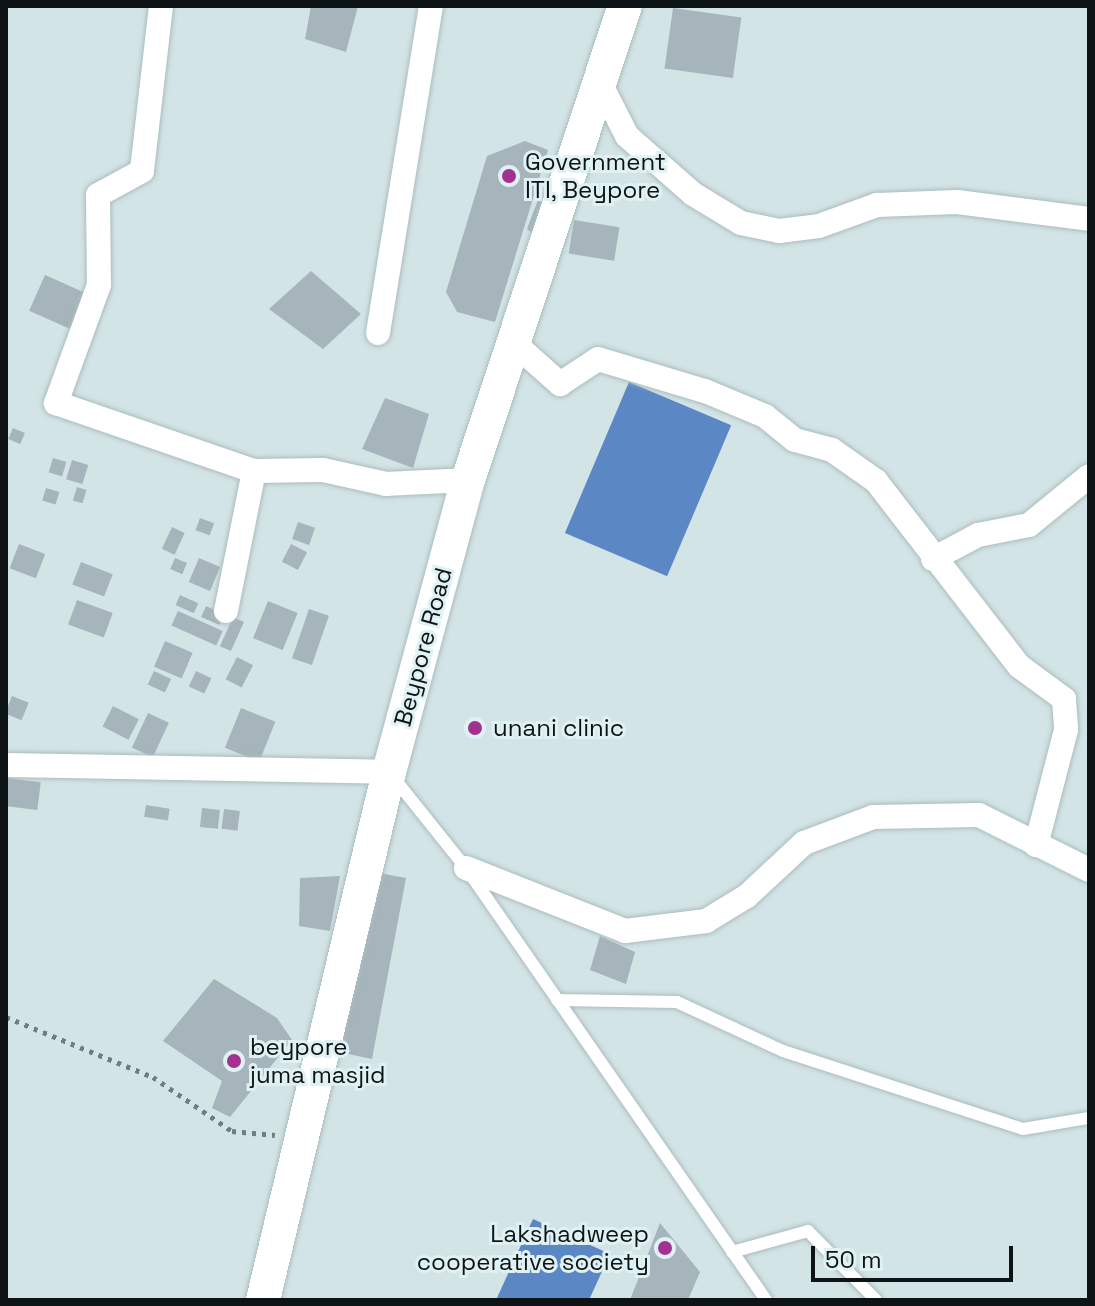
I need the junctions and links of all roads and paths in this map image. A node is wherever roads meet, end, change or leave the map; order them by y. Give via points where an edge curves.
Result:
1 (161, 6) edge
2 (431, 6) edge
3 (625, 6) edge
4 (600, 83) junction
5 (1089, 219) edge
6 (378, 333) dead end
7 (514, 343) junction
8 (254, 471) junction
9 (1089, 476) edge
10 (468, 480) junction
11 (933, 559) junction
12 (226, 611) dead end
13 (6, 765) edge
14 (389, 772) junction
15 (1036, 845) junction
16 (466, 868) junction
17 (1089, 870) edge
18 (557, 1000) junction
19 (6, 1017) edge
20 (309, 1104) junction
21 (1089, 1118) edge
22 (732, 1252) junction
23 (263, 1300) edge
24 (766, 1300) edge
25 (876, 1300) edge

1 - 8 street via 142,171 98,195 99,285 56,403
2 - 6 street
3 - 4 main road, Beypore Road
4 - 5 street via 627,136 693,194 741,223 779,231 819,226 877,205 957,202
4 - 7 main road, Beypore Road
7 - 10 main road, Beypore Road
7 - 11 street via 560,384 598,359 705,391 765,416 795,440 832,450 876,481
8 - 10 street via 323,470 386,484
8 - 12 street
9 - 11 street via 1029,525 978,535
10 - 14 main road, Beypore Road
11 - 15 street via 1019,666 1064,699 1066,730
13 - 14 street
14 - 16 lane
14 - 20 main road, Beypore Road
15 - 16 street via 979,815 873,817 804,843 747,896 706,921 625,931
15 - 17 street
16 - 18 lane
18 - 21 lane via 677,1002 783,1051 1023,1129
18 - 22 lane
19 - 20 path via 153,1077 232,1131 284,1136
20 - 23 main road, Beypore Road
22 - 24 lane
22 - 25 lane via 808,1231

